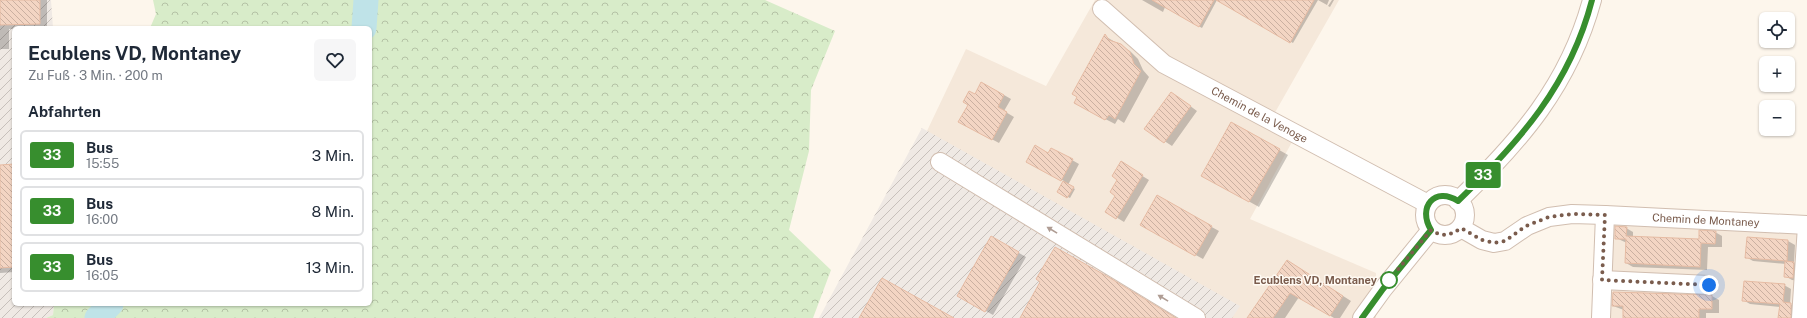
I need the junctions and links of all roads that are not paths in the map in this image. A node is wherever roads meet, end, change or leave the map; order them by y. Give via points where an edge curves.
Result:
1 (1592, 0) edge
2 (1102, 9) dead end
3 (940, 162) dead end
4 (1458, 201) junction
5 (1428, 204) junction
6 (1605, 215) junction
7 (1807, 226) edge
8 (1461, 228) junction
9 (1431, 230) junction
10 (1602, 280) junction
11 (1709, 285) dead end
12 (1196, 318) edge
13 (1362, 318) edge
14 (1601, 318) edge
15 (1801, 318) edge

1 - 4 street via 1571,59 1552,94 1527,129
2 - 5 street, Chemin de la Venoge via 1164,64
12 -> 3 street
4 - 5 street via 1444,195
4 - 8 street via 1465,213
5 - 9 street via 1425,215
6 - 7 street, Chemin de Montaney
6 - 8 street, Chemin de Montaney via 1572,214 1549,217 1526,226 1505,241 1494,243 1482,240
6 - 10 street
7 - 15 street, Chemin de Montaney
8 - 9 street via 1444,236
9 - 13 street
10 - 11 street
10 - 14 street

